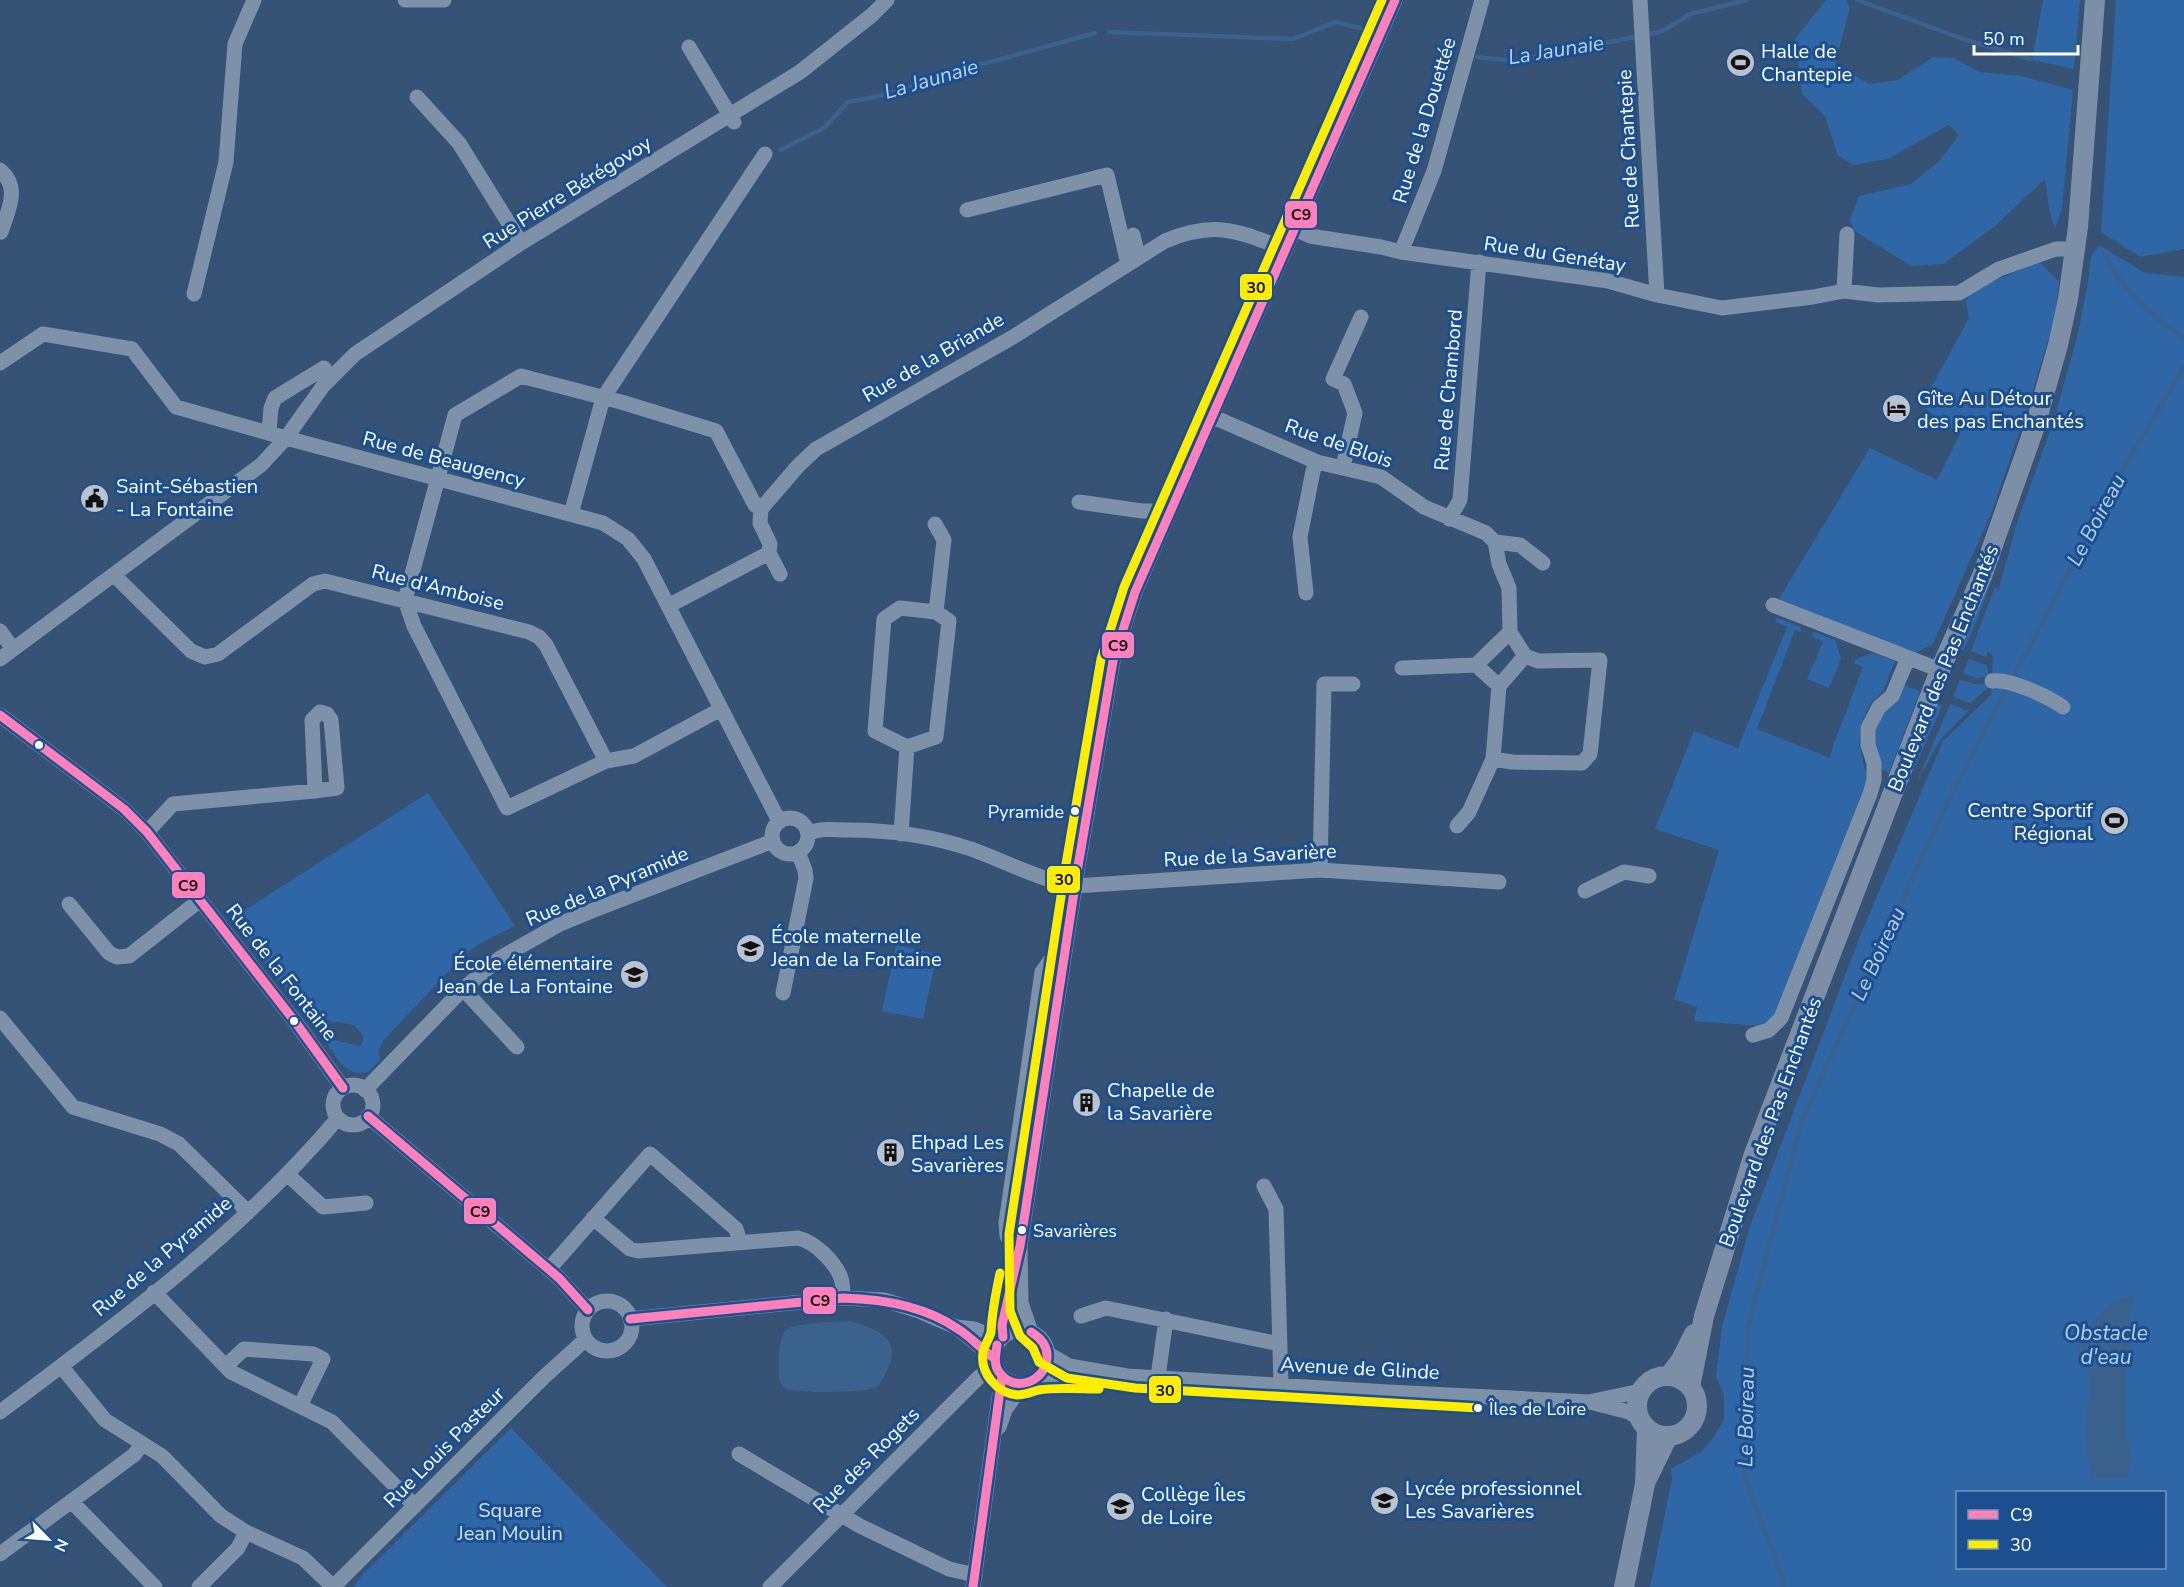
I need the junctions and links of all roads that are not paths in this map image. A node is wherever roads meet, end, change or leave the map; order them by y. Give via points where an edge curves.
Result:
1 (254, 0) edge
2 (405, 0) edge
3 (444, 0) edge
4 (887, 0) edge
5 (1395, 0) edge
6 (1482, 0) edge
7 (1640, 0) edge
8 (2095, 0) edge
9 (690, 47) dead end
10 (417, 97) dead end
11 (732, 120) junction
12 (765, 154) dead end
13 (0, 170) edge
14 (967, 210) dead end
15 (1294, 229) junction
16 (1, 232) edge
17 (1847, 234) dead end
18 (1133, 235) dead end
19 (521, 243) junction
20 (1285, 249) junction
21 (2075, 249) junction
22 (1401, 252) junction
23 (1133, 261) junction
24 (1479, 262) junction
25 (1844, 291) junction
26 (194, 294) dead end
27 (1657, 295) junction
28 (1361, 316) dead end
29 (0, 363) edge
30 (324, 368) dead end
31 (603, 398) junction
32 (1211, 416) junction
33 (269, 432) junction
34 (286, 438) junction
35 (1317, 462) junction
36 (1344, 467) junction
37 (436, 478) junction
38 (1079, 502) dead end
39 (761, 509) junction
40 (1170, 511) junction
41 (571, 514) junction
42 (1449, 519) junction
43 (935, 524) dead end
44 (1495, 542) junction
45 (769, 553) junction
46 (1543, 563) dead end
47 (780, 574) dead end
48 (114, 575) junction
49 (1306, 593) dead end
50 (405, 600) junction
51 (1773, 605) dead end
52 (668, 606) junction
53 (936, 612) junction
54 (0, 631) edge
55 (1510, 632) junction
56 (13, 649) junction
57 (1525, 656) junction
58 (1908, 658) junction
59 (0, 659) edge
60 (1476, 665) junction
61 (1402, 668) dead end
62 (1940, 670) junction
63 (1998, 681) dead end
64 (1353, 684) dead end
65 (1499, 686) junction
66 (2063, 707) dead end
67 (721, 709) junction
68 (0, 715) edge
69 (907, 747) junction
70 (1493, 759) junction
71 (606, 761) junction
72 (315, 791) dead end
73 (779, 821) junction
74 (1457, 826) dead end
75 (147, 832) junction
76 (808, 834) junction
77 (901, 834) junction
78 (773, 841) junction
79 (798, 852) junction
80 (1320, 870) junction
81 (1649, 876) dead end
82 (1499, 882) dead end
83 (1075, 886) junction
84 (1585, 891) dead end
85 (200, 900) junction
86 (69, 904) dead end
87 (463, 989) junction
88 (783, 993) dead end
89 (0, 1018) edge
90 (1753, 1035) dead end
91 (517, 1047) dead end
92 (343, 1088) junction
93 (365, 1090) junction
94 (368, 1116) junction
95 (338, 1118) junction
96 (287, 1174) junction
97 (1264, 1186) dead end
98 (366, 1203) dead end
99 (248, 1212) junction
100 (593, 1218) junction
101 (740, 1242) junction
102 (1019, 1250) junction
103 (549, 1269) junction
104 (154, 1292) junction
105 (843, 1298) junction
106 (588, 1310) junction
107 (1081, 1316) dead end
108 (1704, 1316) junction
109 (630, 1318) junction
110 (1166, 1319) junction
111 (956, 1327) junction
112 (1031, 1332) junction
113 (586, 1339) junction
114 (1001, 1339) junction
115 (1280, 1344) junction
116 (1047, 1353) junction
117 (61, 1366) junction
118 (226, 1366) junction
119 (997, 1367) junction
120 (1127, 1376) junction
121 (1669, 1376) junction
122 (1158, 1377) junction
123 (1030, 1381) junction
124 (1281, 1385) junction
125 (1690, 1387) junction
126 (1641, 1391) junction
127 (1590, 1402) junction
128 (300, 1406) junction
129 (0, 1412) edge
130 (1643, 1423) junction
131 (1668, 1436) junction
132 (142, 1444) junction
133 (993, 1453) junction
134 (739, 1454) dead end
135 (1645, 1484) junction
136 (71, 1501) junction
137 (415, 1506) junction
138 (840, 1516) junction
139 (246, 1532) junction
140 (0, 1554) edge
141 (974, 1581) edge
142 (155, 1587) edge
143 (199, 1587) edge
144 (333, 1587) edge
145 (770, 1587) edge
146 (1624, 1587) edge

1 - 26 street via 235,44 226,162
2 - 3 street
4 - 11 street, Rue Pierre Bérégovoy via 800,72
5 - 15 street
6 - 22 street, Rue de la Douettée via 1434,171
7 - 27 street, Rue de Chantepie
8 - 21 main road, Boulevard des Pas Enchantés
9 - 11 street
10 - 19 street via 459,143
11 - 19 street, Rue Pierre Bérégovoy
12 - 31 street
13 - 16 street via 8,176 13,196
14 - 23 street via 1107,175
15 - 20 street
15 - 22 street, Rue du Genétay via 1310,236
17 - 25 street
18 - 23 street
19 - 34 street, Rue Pierre Bérégovoy via 355,354 323,386
20 - 23 street, Rue de la Briande via 1239,231 1212,229 1188,232 1165,241
20 - 32 street
21 - 25 street, Rue du Genétay via 2056,249 1999,269 1959,293 1878,295
21 - 62 main road, Boulevard des Pas Enchantés via 2058,345 2035,426 1982,576
22 - 24 street, Rue du Genétay
23 - 39 street, Rue de la Briande via 1013,337 816,449
24 - 27 street, Rue du Genétay via 1608,281
24 - 42 street, Rue de Chambord via 1460,500
25 - 27 street, Rue du Genétay via 1722,308
28 - 36 street via 1333,379 1344,384 1355,413
29 - 33 street, Rue de Beaugency via 43,334 132,349 176,407
30 - 33 street via 275,399
31 - 37 street via 521,376 455,415
31 - 39 street via 716,431 755,505
31 - 41 street
32 - 35 street, Rue de Blois
32 - 40 street
33 - 34 street, Rue de Beaugency
34 - 37 street, Rue de Beaugency
34 - 48 street via 261,465
35 - 36 street, Rue de Blois
35 - 49 street via 1300,537
36 - 42 street, Rue de Blois via 1381,477
37 - 41 street, Rue de Beaugency
37 - 50 street
38 - 40 street
39 - 45 street via 760,523 770,544
40 - 83 street via 1135,592 1113,661
41 - 52 street, Rue de Beaugency via 603,523 628,539
42 - 44 street, Rue de Blois via 1486,533
43 - 53 street via 944,540
44 - 46 street, Rue de Blois via 1520,545
44 - 55 street via 1509,588
45 - 47 street
45 - 52 street
48 - 50 street, Rue d'Amboise via 191,651 205,657 218,654 313,584 337,583
48 - 56 street
50 - 71 street, Rue d'Amboise via 539,637
50 - 71 street via 414,626 507,807
51 - 58 street
52 - 67 street, Rue de Beaugency
53 - 69 street via 949,621 936,736
53 - 69 street via 900,608 884,619 875,731
54 - 56 street
55 - 57 street
55 - 60 street
56 - 59 street
57 - 65 street
57 - 70 street via 1538,661 1600,660 1590,754 1582,763
58 - 62 street
58 - 90 street, Boulevard des Pas Enchantés via 1892,696 1870,720 1867,736 1874,772 1870,794 1781,1018 1769,1030
60 - 61 street
60 - 65 street
62 - 108 main road, Boulevard des Pas Enchantés via 1754,1154
63 - 66 street
64 - 80 street via 1324,684
65 - 70 street
67 - 71 street via 634,756
67 - 73 street, Rue de Beaugency
68 - 75 street, Rue de la Fontaine via 124,809
69 - 77 street
70 - 74 street via 1469,812
72 - 75 street via 173,804
73 - 76 street via 797,819
73 - 78 street via 773,830
75 - 85 street, Rue de la Fontaine
76 - 77 street via 816,829
76 - 79 street via 806,844
77 - 83 street via 970,849 1053,882
78 - 79 street via 781,852
78 - 87 street, Rue de la Pyramide via 561,924 500,958
79 - 88 street via 806,878
80 - 82 street, Rue de la Savarière
80 - 83 street, Rue de la Savarière
81 - 84 street via 1624,872
83 - 102 street
85 - 86 street via 129,956 117,957 109,953
85 - 92 street, Rue de la Fontaine
87 - 91 street
87 - 93 street, Rue de la Pyramide
89 - 99 street via 73,1107 160,1134 179,1144
92 - 93 street via 357,1085
92 - 95 street via 333,1103
93 - 94 street via 372,1100
94 - 95 street via 355,1124
94 - 103 street
95 - 96 street, Rue de la Pyramide
96 - 98 street via 323,1207
96 - 99 street, Rue de la Pyramide
97 - 115 street via 1276,1209
99 - 104 street, Rue de la Pyramide
100 - 101 street via 630,1249 639,1251
100 - 101 street via 650,1155 736,1229
100 - 103 street
101 - 105 street via 808,1240 835,1265 842,1280
102 - 112 street via 1021,1303
102 - 114 street
103 - 106 street
104 - 117 street, Rue de la Pyramide
104 - 118 street
105 - 109 street
105 - 111 street via 885,1300
106 - 109 street via 600,1302 613,1302 623,1307
106 - 113 street via 582,1325
107 - 110 street via 1106,1308
108 - 121 main road, Boulevard des Pas Enchantés
108 - 125 main road, Boulevard des Pas Enchantés
109 - 113 street via 629,1336 616,1348 597,1349
110 - 115 street
110 - 122 street
111 - 114 street
111 - 119 street
112 - 114 street via 1016,1331
112 - 116 street via 1042,1341
113 - 137 street, Rue Louis Pasteur
114 - 119 street via 996,1347
115 - 124 street
116 - 120 street, Avenue de Glinde via 1069,1366
116 - 123 street via 1046,1366
117 - 129 street, Rue de la Pyramide
117 - 132 street via 105,1420
118 - 128 street
118 - 128 street via 244,1349 313,1354 323,1359
119 - 123 street via 1012,1382
119 - 133 street
119 - 138 street, Rue des Rogets via 979,1377
120 - 122 street, Avenue de Glinde
120 - 123 street, Avenue de Glinde
121 - 125 main road
121 - 126 main road via 1653,1379
122 - 124 street, Avenue de Glinde
123 - 133 street via 1005,1410
124 - 127 street, Avenue de Glinde
125 - 131 main road via 1696,1402 1694,1418 1684,1430
126 - 127 street, Avenue de Glinde
126 - 130 main road via 1637,1403
127 - 130 street, Avenue de Glinde via 1616,1407
128 - 137 street via 332,1422
130 - 131 main road via 1655,1433
130 - 135 main road
131 - 135 main road
132 - 136 street via 134,1455
132 - 139 street via 162,1456 221,1516
133 - 141 street
134 - 138 street
135 - 146 main road
136 - 140 street
136 - 142 street
137 - 144 street, Rue Louis Pasteur
138 - 141 street
138 - 145 street, Rue des Rogets
139 - 143 street via 238,1548
139 - 144 street via 303,1558

